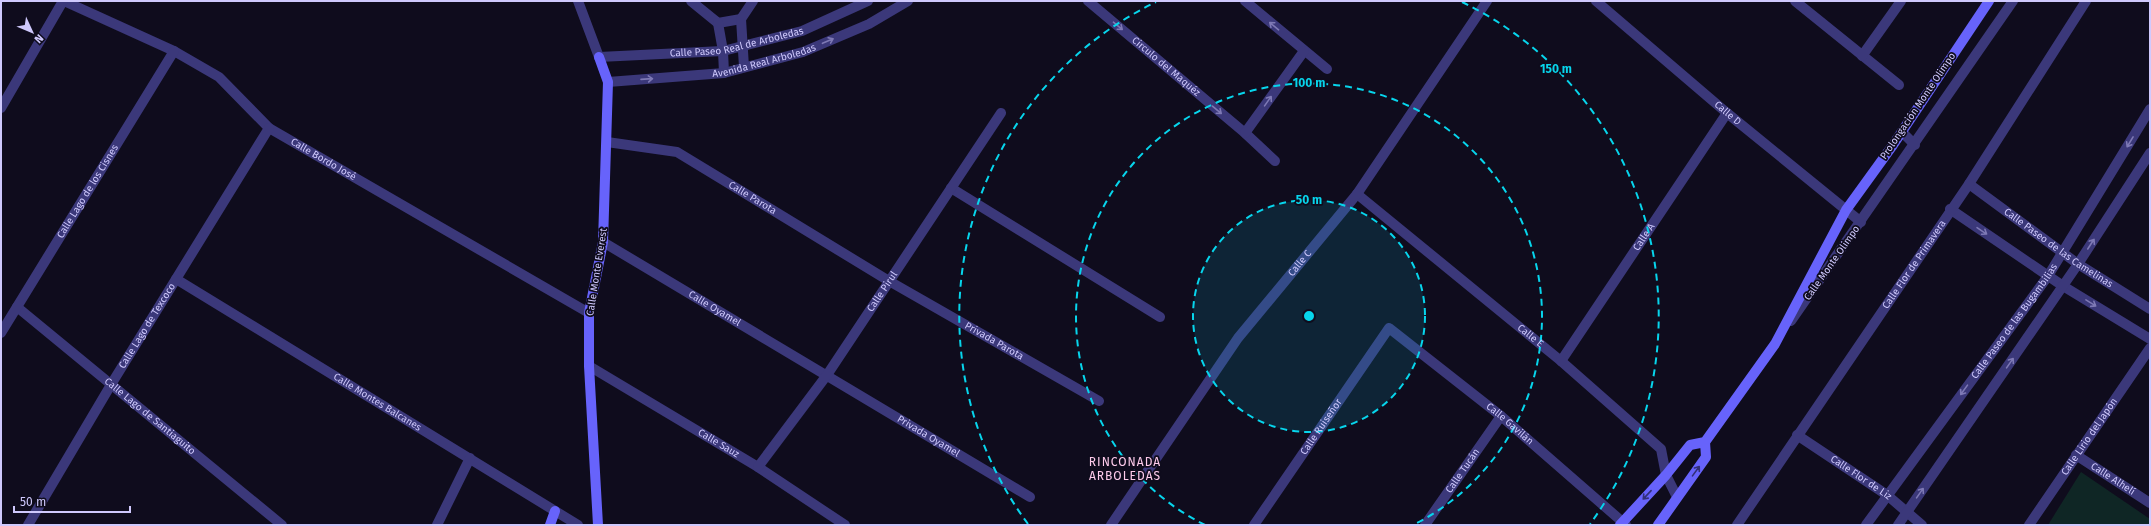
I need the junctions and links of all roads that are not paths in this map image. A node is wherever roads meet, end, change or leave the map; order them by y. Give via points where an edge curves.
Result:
1 (63, 1) edge
2 (578, 1) edge
3 (691, 1) edge
4 (753, 1) edge
5 (868, 1) edge
6 (908, 1) edge
7 (1088, 1) edge
8 (1245, 1) edge
9 (1487, 1) edge
10 (1596, 1) edge
11 (1795, 1) edge
12 (1902, 1) edge
13 (1989, 1) edge
14 (2013, 1) edge
15 (2086, 1) edge
16 (742, 19) junction
17 (718, 23) junction
18 (742, 47) junction
19 (1304, 50) junction
20 (174, 51) junction
21 (723, 51) junction
22 (1862, 56) junction
23 (599, 57) junction
24 (744, 67) junction
25 (1327, 69) dead end
26 (724, 73) junction
27 (608, 82) junction
28 (1899, 86) dead end
29 (1, 108) edge
30 (2150, 109) edge
31 (1001, 113) dead end
32 (1727, 113) junction
33 (269, 128) junction
34 (1902, 132) junction
35 (1245, 133) junction
36 (606, 142) junction
37 (1915, 145) junction
38 (2150, 153) edge
39 (1275, 161) dead end
40 (1968, 184) junction
41 (951, 188) junction
42 (1357, 194) junction
43 (1950, 209) junction
44 (1846, 210) junction
45 (1861, 222) junction
46 (604, 242) junction
47 (2063, 252) junction
48 (2078, 264) junction
49 (2048, 276) junction
50 (176, 279) junction
51 (890, 281) junction
52 (2063, 286) junction
53 (17, 307) junction
54 (2150, 309) edge
55 (589, 313) junction
56 (1160, 317) dead end
57 (1388, 328) joint
58 (1, 333) edge
59 (2150, 339) edge
60 (1775, 344) junction
61 (2150, 348) edge
62 (1561, 361) junction
63 (589, 366) junction
64 (827, 375) junction
65 (112, 383) junction
66 (1099, 401) dead end
67 (1501, 416) junction
68 (1797, 435) junction
69 (1705, 442) junction
70 (2076, 455) junction
71 (470, 458) junction
72 (758, 467) junction
73 (1666, 475) junction
74 (1887, 495) junction
75 (1030, 497) dead end
76 (1677, 497) junction
77 (2150, 503) edge
78 (555, 511) junction
79 (1907, 512) junction
80 (1623, 524) edge
81 (28, 525) edge
82 (282, 525) edge
83 (436, 525) edge
84 (550, 525) edge
85 (578, 525) edge
86 (598, 525) edge
87 (845, 525) edge
88 (1111, 525) edge
89 (1254, 525) edge
90 (1425, 525) edge
91 (1658, 525) edge
92 (1736, 525) edge
93 (1866, 525) edge
94 (1898, 525) edge
95 (1922, 525) edge
96 (2029, 525) edge

1 - 20 street, Calle Bordo José
1 - 29 street
2 - 23 street, Calle Monte Everest
3 - 17 street
4 - 16 street
5 - 18 street, Calle Paseo Real de Arboledas via 802,31
24 -> 6 street, Avenida Real Arboledas via 803,52 869,24
7 -> 35 street, Circulo del Maquéz
19 -> 8 street
9 - 42 street, Calle C
10 - 32 street, Calle D
11 - 22 street
12 - 22 street
13 - 34 main road, Prolongación Monte Olimpo
14 - 37 street, Calle Monte Olimpo
15 - 40 street, Calle Flor de Primavera
16 - 17 street
16 - 18 street
17 - 21 street
18 - 21 street, Calle Paseo Real de Arboledas
18 - 24 street
19 - 25 street
35 -> 19 street
20 - 33 street, Calle Bordo José via 218,77
20 - 53 street, Calle Lago de los Cisnes
21 - 23 street, Calle Paseo Real de Arboledas
21 - 26 street
22 - 28 street
23 - 27 main road, Calle Monte Everest
24 - 26 street, Avenida Real Arboledas
27 -> 26 street, Avenida Real Arboledas
27 - 36 main road, Calle Monte Everest
30 -> 47 street, Calle Paseo de las Bugambilias
31 - 41 street, Calle Pirul
32 - 44 street, Calle D
32 - 62 street, Calle A
33 - 50 street, Calle Lago de Texcoco
33 - 55 street, Calle Bordo José
34 - 37 street
34 - 44 main road, Prolongación Monte Olimpo
35 - 39 street, Circulo del Maquéz
36 - 46 main road, Calle Monte Everest
36 - 51 street, Calle Parota via 677,152
37 - 45 street, Calle Monte Olimpo
48 -> 38 street, Calle Paseo de las Bugambilias
40 - 43 street, Calle Flor de Primavera
40 - 47 street, Calle Paseo de las Camelinas
41 - 51 street, Calle Pirul
41 - 56 street
42 - 62 street, Calle E
42 - 88 street, Calle C via 1238,338
43 -> 49 street
43 - 68 street, Calle Flor de Primavera
44 - 45 street, Calle D
44 - 60 main road, Prolongación Monte Olimpo
45 - 60 street, Calle Monte Olimpo
46 - 55 main road, Calle Monte Everest
46 - 64 street, Calle Oyamel
47 - 48 street, Calle Paseo de las Camelinas
47 - 49 street, Calle Paseo de las Bugambilias
48 - 52 street, Calle Paseo de las Bugambilias
48 - 54 street, Calle Paseo de las Camelinas
49 - 52 street
49 -> 74 street, Calle Paseo de las Bugambilias
50 - 65 street, Calle Lago de Texcoco
50 - 71 street, Calle Montes Balcanes
51 - 64 street, Calle Pirul
51 - 66 street, Privada Parota
52 -> 59 street
79 -> 52 street, Calle Paseo de las Bugambilias
53 - 58 street, Calle Lago de los Cisnes
53 - 65 street, Calle Lago de Santiaguito
55 - 63 main road, Calle Monte Everest
57 - 67 street, Calle Gavilán
57 - 89 street, Calle Ruiseñor
60 - 69 main road, Calle Monte Olimpo
61 - 70 street, Calle Lirio del Japón
62 - 73 street, Calle E via 1661,449
63 - 72 street, Calle Sauz
63 - 86 main road, Calle Monte Everest
64 - 72 street, Calle Pirul
64 - 75 street, Privada Oyamel
65 - 81 street, Calle Lago de Texcoco
65 - 82 street, Calle Lago de Santiaguito
67 - 80 street, Calle Gavilán
67 - 90 street, Calle Tucán
68 - 74 street, Calle Flor de Liz
68 - 92 street, Calle Flor de Primavera
69 - 73 main road via 1690,445
76 -> 69 main road, Calle Monte Olimpo via 1706,457
70 - 77 street, Calle Alhelí
70 - 96 street, Calle Lirio del Japón
71 - 78 street, Calle Montes Balcanes
71 - 83 street
72 - 87 street, Calle Sauz
73 - 76 street, Calle E
73 -> 80 main road
74 - 79 street, Calle Flor de Liz
74 - 93 street, Calle Paseo de las Bugambilias
76 - 91 main road, Calle Monte Olimpo
78 - 84 main road
78 - 85 street, Calle Montes Balcanes
79 - 94 street, Calle Paseo de las Bugambilias
79 - 95 street, Calle Flor de Liz

